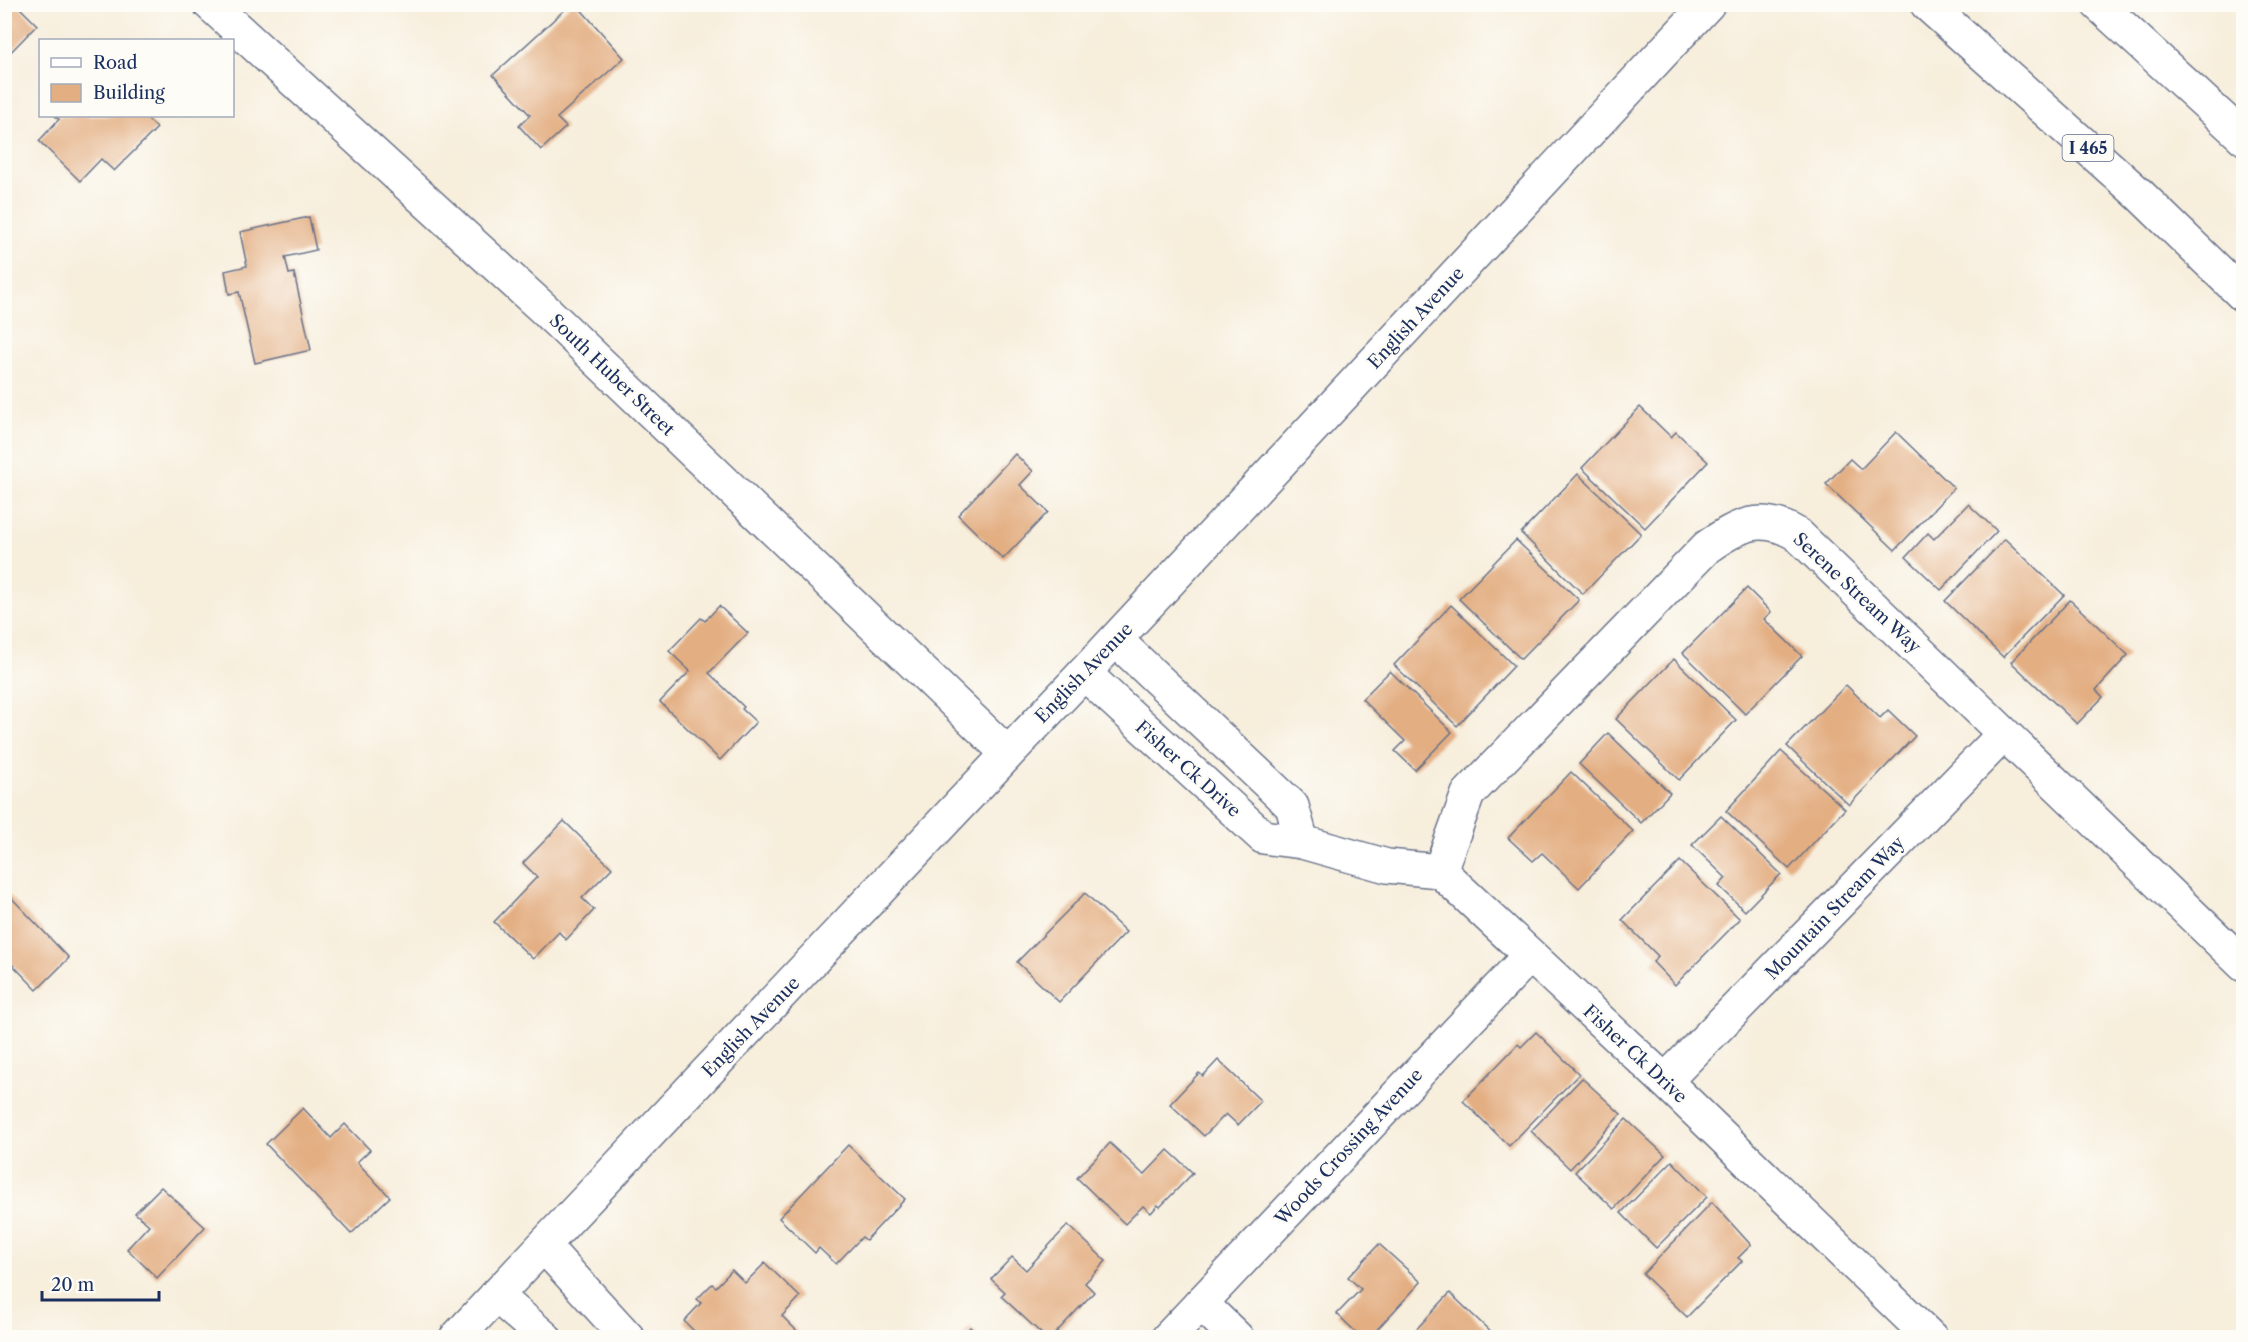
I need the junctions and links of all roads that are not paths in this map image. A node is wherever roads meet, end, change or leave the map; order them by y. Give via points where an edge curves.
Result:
1 (210, 4) edge
2 (1708, 4) edge
3 (1927, 4) edge
4 (2098, 4) edge
5 (2244, 138) edge
6 (2244, 296) edge
7 (1116, 640) junction
8 (1084, 674) junction
9 (2004, 734) junction
10 (1007, 753) junction
11 (1302, 842) junction
12 (1440, 871) junction
13 (1529, 956) junction
14 (2244, 965) edge
15 (1665, 1081) junction
16 (544, 1245) junction
17 (496, 1295) junction
18 (1201, 1303) junction
19 (456, 1338) edge
20 (544, 1338) edge
21 (628, 1338) edge
22 (1168, 1338) edge
23 (1237, 1338) edge
24 (1931, 1338) edge

1 - 10 main road, South Huber Street via 545,310
2 - 7 main road, English Avenue
3 - 6 main road, I 465 via 2140,195
4 - 5 main road
7 - 8 main road, English Avenue
7 - 11 main road via 1292,806
8 - 10 main road, English Avenue
8 - 11 main road, Fisher Ck Drive via 1263,837
9 - 12 main road, Serene Stream Way via 1798,535 1783,526 1750,524 1733,528 1707,547 1468,794
9 - 14 main road, Serene Stream Way
9 - 15 main road, Mountain Stream Way
10 - 16 main road, English Avenue
11 - 12 main road, Fisher Ck Drive via 1387,866
12 - 13 main road, Fisher Ck Drive
13 - 15 main road, Fisher Ck Drive
13 - 18 main road, Woods Crossing Avenue
15 - 24 main road, Fisher Ck Drive
16 - 17 main road, English Avenue
16 - 21 main road
17 - 19 main road, English Avenue
17 - 20 main road
18 - 22 main road, Woods Crossing Avenue
18 - 23 main road

